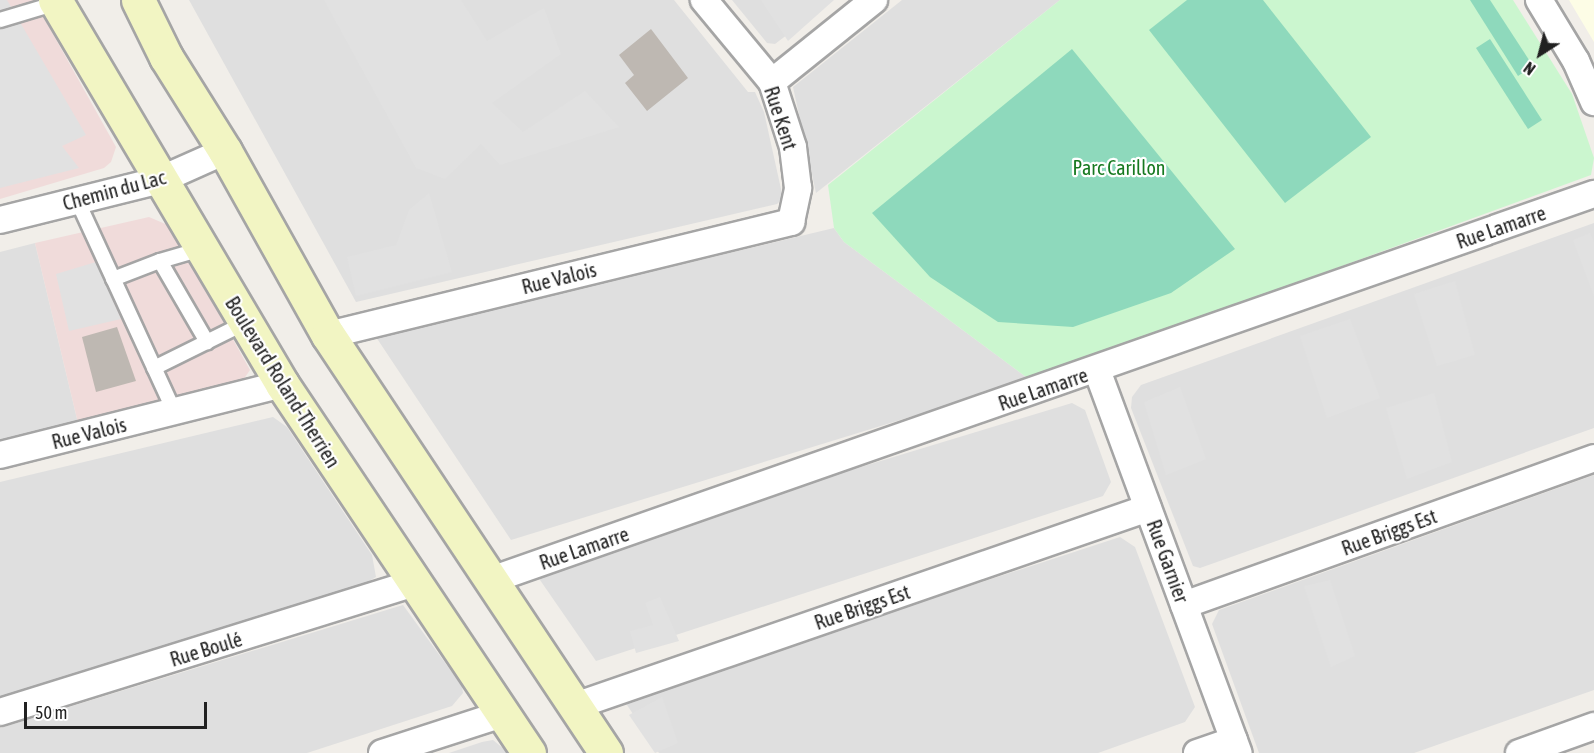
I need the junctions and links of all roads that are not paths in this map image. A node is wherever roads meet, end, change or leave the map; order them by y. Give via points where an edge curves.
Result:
1 (138, 0) edge
2 (704, 0) edge
3 (874, 0) edge
4 (1539, 0) edge
5 (56, 2) edge
6 (0, 20) edge
7 (772, 82) junction
8 (1594, 102) edge
9 (225, 151) junction
10 (160, 180) junction
11 (1594, 194) edge
12 (77, 200) junction
13 (0, 220) edge
14 (791, 222) joint
15 (201, 249) junction
16 (160, 261) junction
17 (113, 279) junction
18 (245, 323) junction
19 (328, 335) junction
20 (207, 342) junction
21 (154, 368) junction
22 (1097, 370) junction
23 (282, 384) junction
24 (174, 411) junction
25 (0, 455) edge
26 (1594, 458) edge
27 (1148, 508) junction
28 (491, 580) junction
29 (412, 585) junction
30 (1184, 605) junction
31 (575, 706) junction
32 (0, 712) edge
33 (503, 714) junction
34 (1594, 726) edge
35 (1236, 747) edge
36 (382, 753) edge
37 (529, 753) edge
38 (606, 753) edge
39 (1197, 753) edge
40 (1519, 753) edge

1 - 9 main road via 166,57
2 - 7 street, Rue Kent
3 - 7 street
4 - 8 street via 1576,61
5 - 6 lane
5 - 10 main road, Boulevard Roland-Therrien
7 - 14 street, Rue Kent via 793,147 797,178
9 - 10 street, Chemin du Lac
9 - 19 main road
10 - 12 street, Chemin du Lac
10 - 15 main road, Boulevard Roland-Therrien
11 - 22 street, Rue Lamarre
12 - 13 street, Chemin du Lac
12 - 17 lane
14 - 19 street, Rue Valois
15 - 16 lane
15 - 18 main road, Boulevard Roland-Therrien
16 - 17 lane
16 - 20 lane
17 - 21 lane
18 - 20 lane
18 - 23 main road, Boulevard Roland-Therrien
19 - 28 main road
20 - 21 lane
21 - 24 lane
22 - 27 street, Rue Garnier
22 - 28 street, Rue Lamarre
23 - 24 street, Rue Valois
23 - 29 main road, Boulevard Roland-Therrien
24 - 25 street, Rue Valois
26 - 30 street, Rue Briggs Est
27 - 30 street, Rue Garnier
27 - 31 street, Rue Briggs Est
28 - 31 main road
29 - 32 street, Rue Boulé
29 - 33 main road, Boulevard Roland-Therrien
30 - 35 street, Rue Garnier
31 - 38 main road
33 - 36 street
33 - 37 main road, Boulevard Roland-Therrien
34 - 40 street
35 - 39 street

